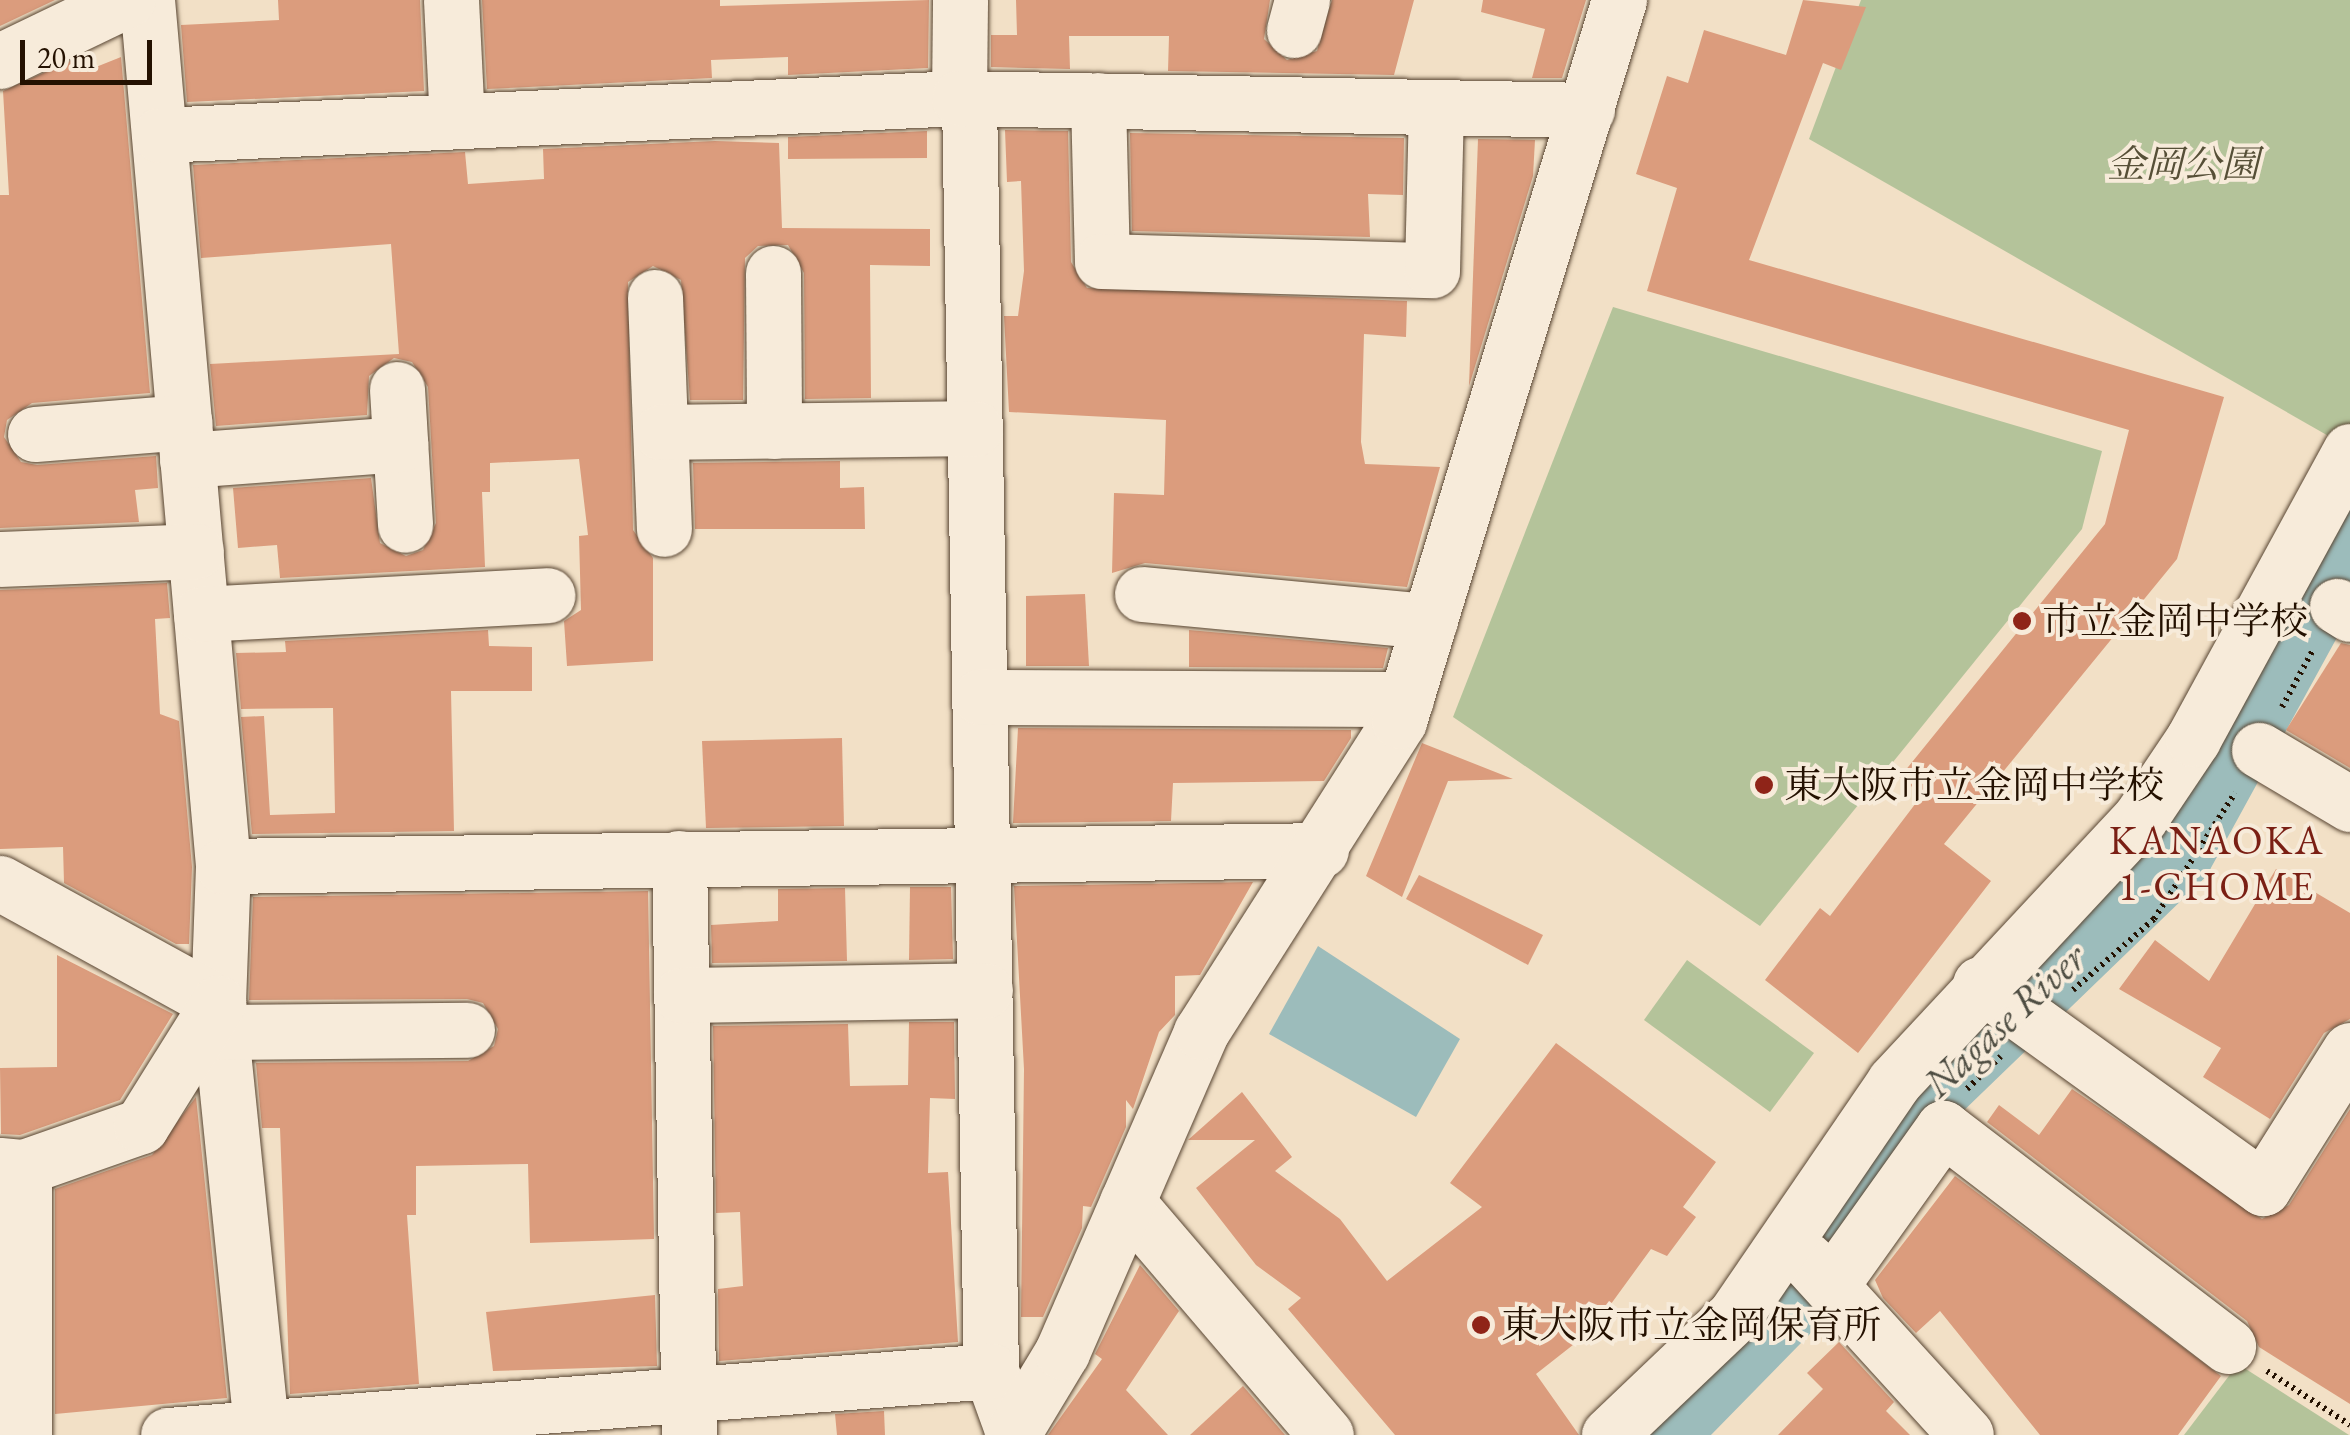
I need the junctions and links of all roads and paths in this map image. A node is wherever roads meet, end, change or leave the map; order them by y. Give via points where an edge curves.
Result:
1 (127, 0) edge
2 (147, 0) edge
3 (451, 0) edge
4 (960, 0) edge
5 (1619, 0) edge
6 (0, 61) edge
7 (959, 98) junction
8 (1098, 100) junction
9 (1436, 107) junction
10 (1588, 110) junction
11 (457, 122) junction
12 (160, 135) junction
13 (773, 272) dead end
14 (655, 297) dead end
15 (397, 389) dead end
16 (975, 428) junction
17 (774, 431) junction
18 (660, 432) junction
19 (35, 434) dead end
20 (186, 441) junction
21 (400, 444) junction
22 (2350, 451) edge
23 (406, 525) dead end
24 (664, 529) dead end
25 (196, 551) junction
26 (0, 559) edge
27 (1142, 594) dead end
28 (547, 595) dead end
29 (201, 614) junction
30 (1430, 621) junction
31 (980, 697) junction
32 (1406, 699) junction
33 (2259, 750) dead end
34 (2350, 804) edge
35 (1321, 850) junction
36 (983, 852) junction
37 (679, 858) junction
38 (222, 866) junction
39 (0, 883) edge
40 (985, 990) junction
41 (682, 995) junction
42 (2002, 1000) junction
43 (219, 1018) junction
44 (468, 1030) dead end
45 (2350, 1050) edge
46 (12, 1166) edge
47 (1127, 1202) junction
48 (1813, 1266) junction
49 (2228, 1346) joint
50 (991, 1371) junction
51 (688, 1416) edge
52 (478, 1424) edge
53 (2350, 1424) edge
54 (261, 1430) edge
55 (24, 1435) edge
56 (168, 1435) edge
57 (1013, 1435) edge
58 (1326, 1435) edge
59 (1609, 1435) edge
60 (1966, 1435) edge

1 - 6 street
2 - 12 street
3 - 11 street
4 - 7 street
5 - 10 street
7 - 8 street
7 - 11 street
7 - 16 street via 969,100
8 - 9 street
8 - 9 street via 1102,261 1432,270
9 - 10 street
10 - 30 street
11 - 12 street
12 - 20 street
13 - 17 street
14 - 18 street
15 - 21 street
16 - 17 street
16 - 31 street
17 - 18 street
18 - 24 street
19 - 20 street
20 - 21 street
20 - 25 street
21 - 23 street
22 - 42 street via 2193,739
25 - 26 street
25 - 29 street
27 - 30 street
28 - 29 street
29 - 38 street
30 - 32 street
31 - 32 street
31 - 36 street
32 - 35 street
33 - 34 street
35 - 36 street
35 - 47 street via 1201,1032
36 - 37 street
36 - 40 street
37 - 38 street
37 - 41 street
38 - 43 street
39 - 43 street
40 - 41 street
40 - 50 street
41 - 51 street
42 - 45 street via 2263,1188
42 - 48 street via 1894,1082
43 - 44 street
43 - 46 street via 141,1126
43 - 54 street
46 - 55 street
47 - 57 street via 1062,1352
47 - 58 street
48 - 49 street via 1943,1128
48 - 59 street via 1734,1316
48 - 60 street
49 - 53 path
50 - 51 street
50 - 57 street
51 - 52 street
52 - 54 street
54 - 56 street

